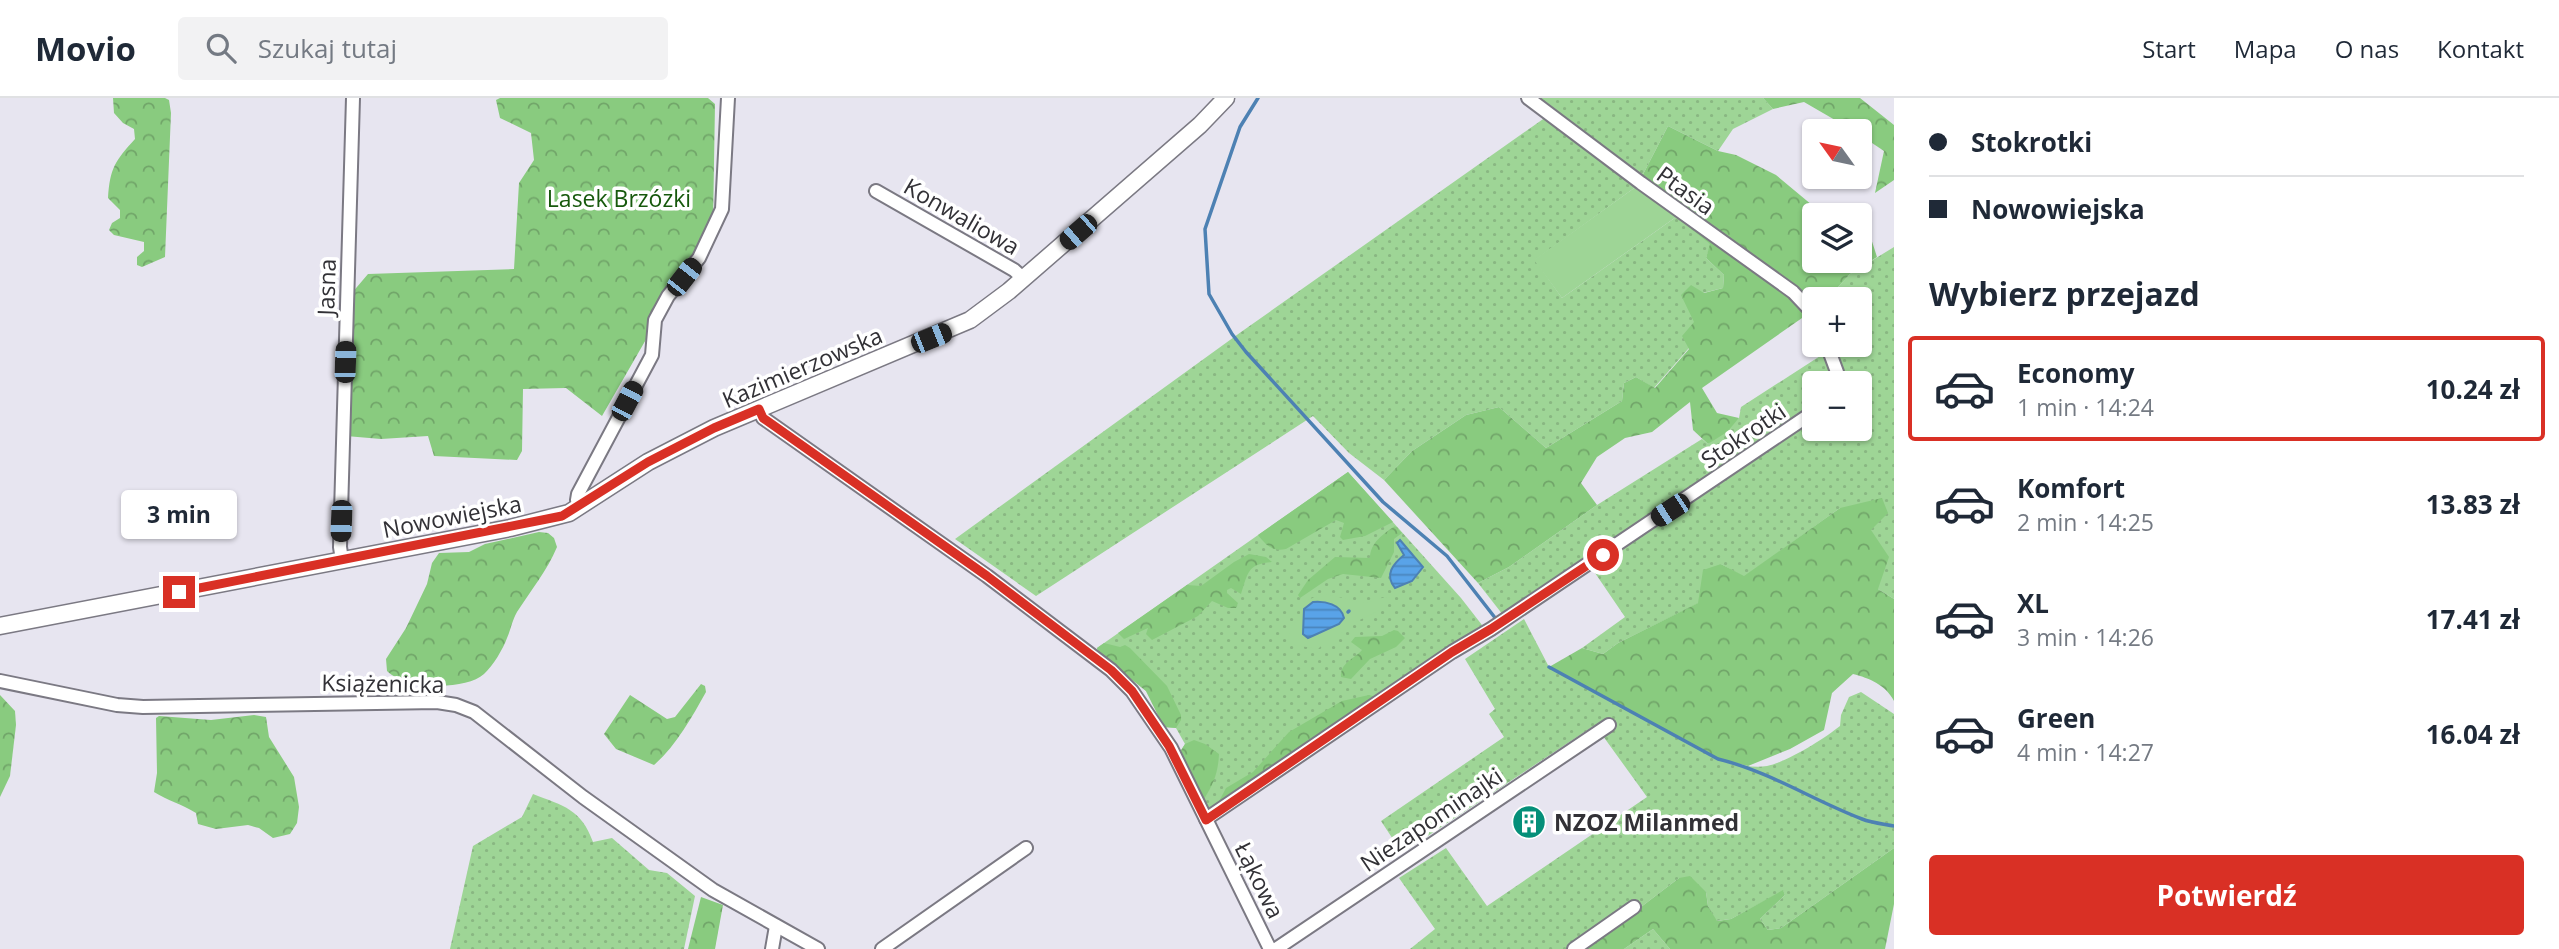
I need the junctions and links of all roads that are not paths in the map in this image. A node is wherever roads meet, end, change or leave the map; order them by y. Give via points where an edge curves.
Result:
1 (353, 98) edge
2 (728, 98) edge
3 (1226, 98) edge
4 (1528, 98) edge
5 (876, 191) dead end
6 (1024, 279) junction
7 (1802, 302) edge
8 (759, 409) junction
9 (1802, 420) edge
10 (580, 507) junction
11 (342, 560) junction
12 (0, 626) edge
13 (0, 681) edge
14 (1609, 724) dead end
15 (1206, 820) junction
16 (1026, 848) dead end
17 (1634, 907) dead end
18 (776, 926) junction
19 (772, 949) edge
20 (818, 949) edge
21 (882, 949) edge
22 (1270, 949) edge
23 (1276, 949) edge
24 (1574, 949) edge

1 - 11 street, Jasna
2 - 10 street via 722,209 699,258 655,320 652,355 578,494
3 - 6 street, Kazimierzowska
4 - 7 street, Ptasia
5 - 6 street, Konwaliowa
6 - 8 street, Kazimierzowska via 992,306 949,330
8 - 10 street, Kazimierzowska via 648,462
8 - 15 street, Łąkowa via 763,418 1111,670 1132,691 1169,746
9 - 15 street, Stokrotki
10 - 11 street, Nowowiejska via 536,523
11 - 12 street, Nowowiejska
13 - 18 street, Książenicka via 143,708 318,702 456,705 474,712 713,890
14 - 23 street, Niezapominajki
15 - 22 street, Łąkowa
16 - 21 street
17 - 24 street
18 - 19 street
18 - 20 street, Książenicka

